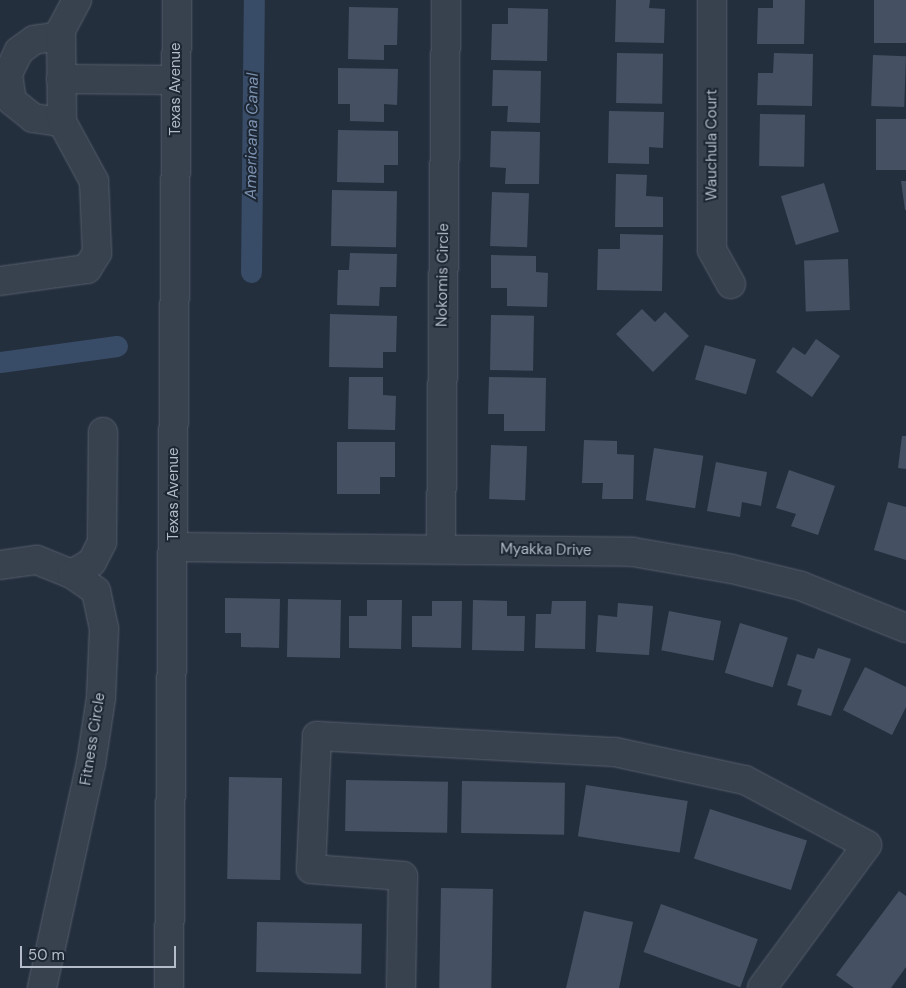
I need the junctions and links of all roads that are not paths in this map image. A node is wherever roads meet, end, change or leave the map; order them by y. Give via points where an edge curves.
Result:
1 (77, 0) edge
2 (176, 0) edge
3 (446, 0) edge
4 (712, 0) edge
5 (61, 36) junction
6 (61, 80) junction
7 (176, 80) junction
8 (62, 122) junction
9 (0, 281) edge
10 (731, 284) dead end
11 (102, 432) dead end
12 (174, 547) junction
13 (441, 549) junction
14 (0, 565) edge
15 (72, 574) junction
16 (906, 628) edge
17 (42, 988) edge
18 (169, 988) edge
19 (401, 988) edge
20 (762, 988) edge

1 - 5 street
2 - 7 street, Texas Avenue
3 - 13 street, Nokomis Circle
4 - 10 street, Wauchula Court via 712,250
5 - 6 street
5 - 8 street via 34,40 19,52 8,74 12,101 33,118
6 - 7 street
6 - 8 street
7 - 12 street, Texas Avenue
8 - 9 street via 94,181 97,253 87,269
11 - 15 street via 102,542 92,562
12 - 13 street, Myakka Drive
12 - 18 street, Texas Avenue
13 - 16 street, Myakka Drive via 633,552 732,568 801,586
14 - 15 street, Fitness Circle via 37,560
15 - 17 street, Fitness Circle via 96,591 104,629 101,698 91,763
19 - 20 street via 403,876 312,869 316,736 614,752 745,780 867,845

